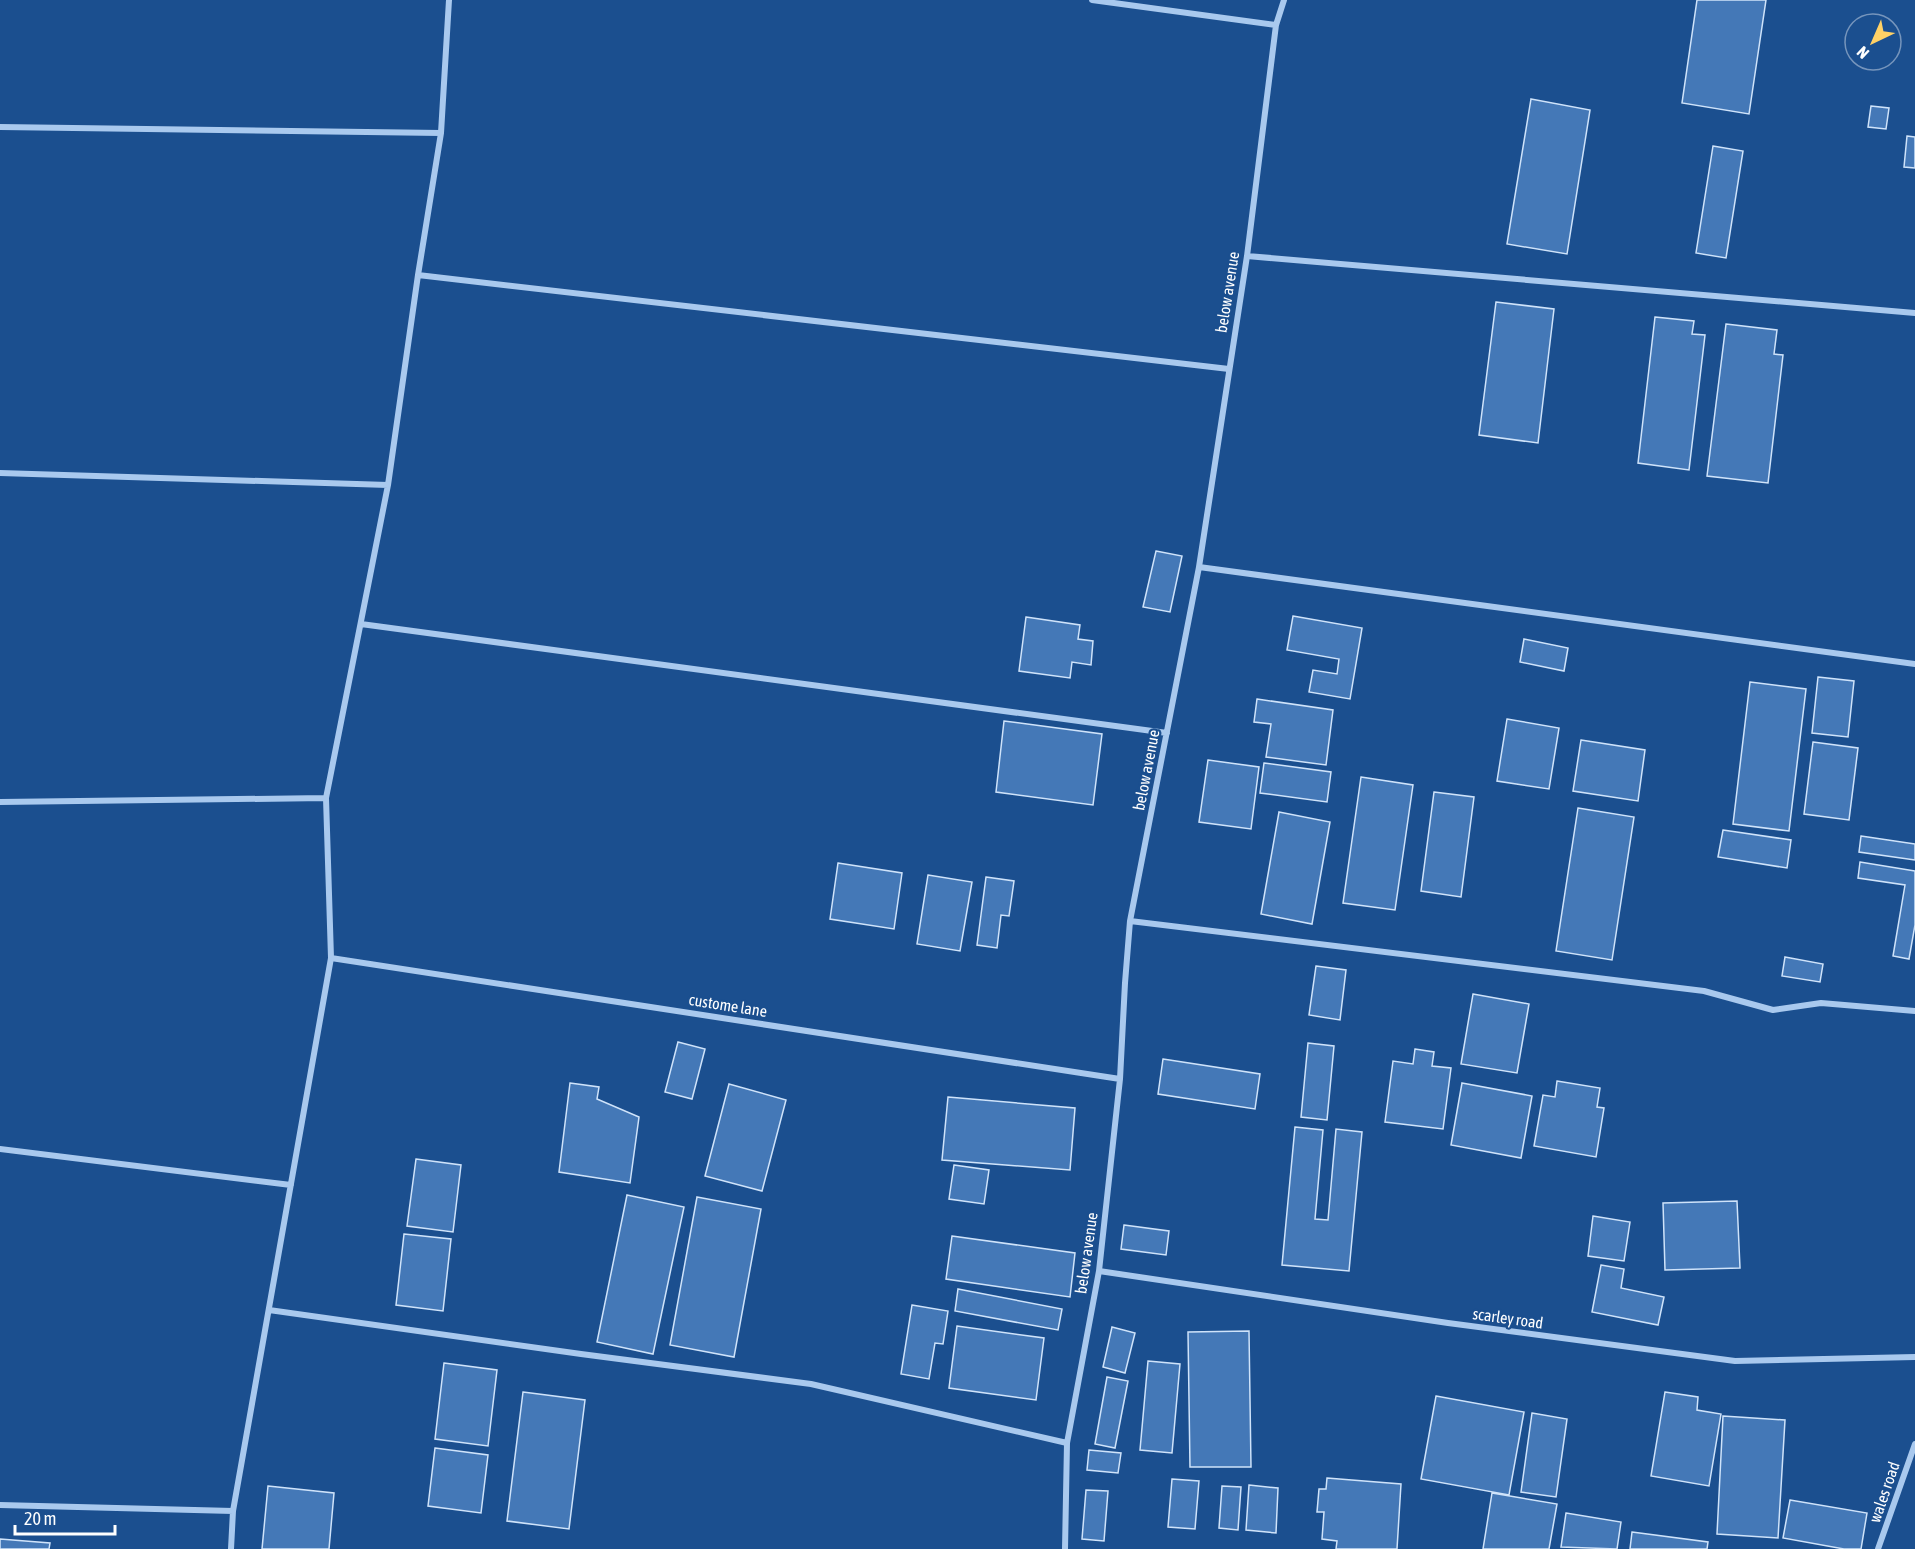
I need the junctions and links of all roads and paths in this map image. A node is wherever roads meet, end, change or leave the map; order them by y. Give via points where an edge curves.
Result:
1 (449, 0) edge
2 (1092, 0) edge
3 (1284, 0) edge
4 (1276, 25) junction
5 (0, 127) edge
6 (441, 133) junction
7 (1247, 256) junction
8 (418, 275) junction
9 (1915, 314) edge
10 (1229, 369) junction
11 (0, 473) edge
12 (388, 485) junction
13 (1199, 567) junction
14 (361, 624) junction
15 (1915, 664) edge
16 (1167, 733) junction
17 (326, 798) junction
18 (0, 802) edge
19 (1130, 921) junction
20 (331, 958) junction
21 (1915, 1011) edge
22 (1120, 1079) junction
23 (0, 1149) edge
24 (291, 1185) junction
25 (1099, 1271) junction
26 (269, 1310) junction
27 (1915, 1357) edge
28 (1066, 1443) junction
29 (1915, 1444) edge
30 (0, 1505) edge
31 (233, 1510) junction
32 (231, 1549) edge
33 (1065, 1549) edge
34 (1878, 1549) edge

1 - 6 street
2 - 4 street
3 - 4 street, below avenue
4 - 7 street, below avenue
5 - 6 street
6 - 8 street
7 - 9 street
7 - 10 street, below avenue
8 - 10 street
8 - 12 street
10 - 13 street, below avenue
11 - 12 street
12 - 14 street
13 - 15 street
13 - 16 street, below avenue
14 - 16 street
14 - 17 street
16 - 19 street, below avenue
17 - 18 street
17 - 20 street
19 - 21 street via 1704,991 1773,1010 1821,1003
19 - 22 street, below avenue
20 - 22 street, custome lane
20 - 24 street
22 - 25 street, below avenue
23 - 24 street
24 - 26 street
25 - 27 street, scarley road via 1436,1322 1735,1361
25 - 28 street, below avenue
26 - 28 street via 811,1384
26 - 31 street
28 - 33 street, below avenue
29 - 34 street, wales road
30 - 31 street
31 - 32 street

